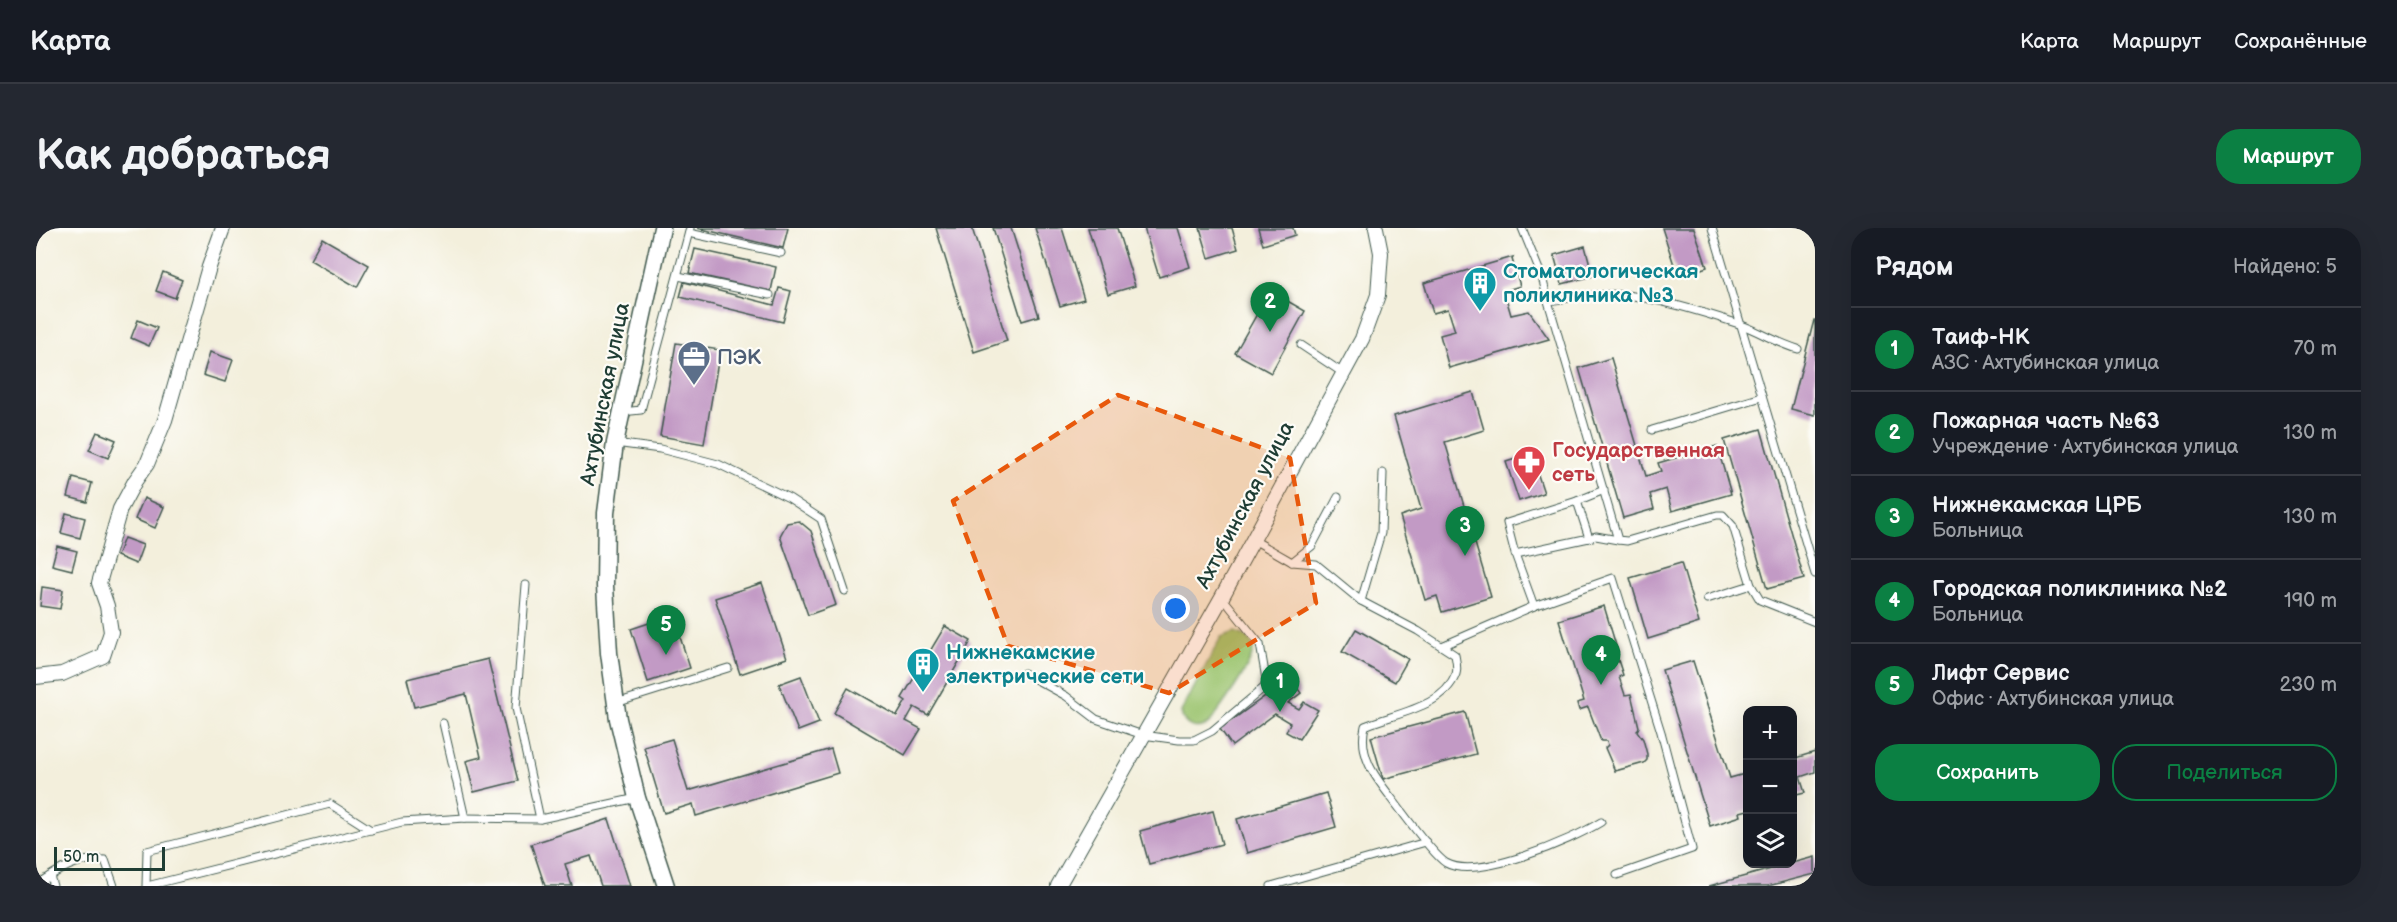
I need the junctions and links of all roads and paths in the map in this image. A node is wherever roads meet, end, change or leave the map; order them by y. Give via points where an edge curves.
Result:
1 (223, 228) edge
2 (662, 228) edge
3 (1376, 228) edge
4 (1522, 228) edge
5 (1712, 228) edge
6 (689, 231) edge
7 (781, 253) dead end
8 (678, 276) junction
9 (770, 296) dead end
10 (1548, 301) junction
11 (1739, 324) junction
12 (1301, 345) dead end
13 (1798, 350) dead end
14 (1343, 373) junction
15 (1762, 397) junction
16 (621, 412) junction
17 (1652, 430) dead end
18 (615, 443) junction
19 (1383, 473) dead end
20 (1604, 490) junction
21 (1338, 497) dead end
22 (1577, 501) junction
23 (1252, 538) junction
24 (1589, 538) junction
25 (1618, 540) junction
26 (1515, 555) junction
27 (1292, 562) junction
28 (1815, 574) edge
29 (526, 585) dead end
30 (1751, 585) junction
31 (846, 591) dead end
32 (1222, 597) junction
33 (1707, 599) dead end
34 (1362, 601) junction
35 (1534, 606) junction
36 (1815, 622) edge
37 (1442, 646) junction
38 (728, 668) dead end
39 (1024, 673) dead end
40 (36, 677) edge
41 (615, 703) junction
42 (443, 723) dead end
43 (1143, 735) junction
44 (637, 798) junction
45 (465, 818) junction
46 (540, 819) junction
47 (1601, 822) dead end
48 (371, 830) junction
49 (1426, 842) junction
50 (1617, 874) dead end
51 (50, 876) junction
52 (36, 885) edge
53 (53, 886) edge
54 (114, 886) edge
55 (147, 886) edge
56 (666, 886) edge
57 (1058, 886) edge
58 (1271, 886) edge

1 - 40 street via 165,420 147,464 120,509 99,583 108,606 111,632 103,656 62,674
2 - 16 street, Ахтубинская улица
3 - 14 street, Ахтубинская улица via 1381,253 1378,295 1362,339
4 - 10 lane
5 - 11 lane
6 - 7 lane
6 - 8 lane
8 - 9 lane
8 - 16 lane via 641,410
10 - 11 lane via 1625,295
10 - 20 lane
11 - 13 lane
11 - 15 lane
12 - 14 lane
14 - 23 street, Ахтубинская улица
15 - 17 lane
15 - 28 lane
16 - 18 street, Ахтубинская улица
18 - 31 lane via 718,464 813,513 821,519
18 - 41 street, Ахтубинская улица via 606,513 605,586
19 - 34 lane via 1381,533
20 - 22 lane
20 - 25 lane
21 - 27 lane via 1312,546
22 - 24 lane
22 - 26 lane via 1507,523
23 - 27 lane
23 - 32 street, Ахтубинская улица
24 - 25 lane
24 - 26 lane
25 - 30 lane via 1628,541 1723,516 1733,526
26 - 35 lane
27 - 34 lane via 1316,564
29 - 46 lane via 516,708
30 - 33 lane
30 - 36 lane via 1760,600
32 - 43 street, Ахтубинская улица
32 - 43 lane via 1260,644 1267,685 1212,731 1194,740
34 - 37 lane
35 - 37 lane
35 - 50 lane via 1614,578 1692,849
37 - 49 lane via 1455,655 1457,672 1447,690 1435,701 1365,726 1361,741 1382,787
38 - 41 lane
39 - 43 lane via 1066,696 1096,719
41 - 44 street, Ахтубинская улица
42 - 45 lane
43 - 57 street, Ахтубинская улица
44 - 46 lane
44 - 56 street, Ахтубинская улица
45 - 46 lane
45 - 48 lane via 402,822
47 - 49 lane via 1582,835 1472,869 1446,863
48 - 55 lane
48 - 55 lane via 330,804 147,851
49 - 58 lane
51 - 52 lane
51 - 53 lane
51 - 54 lane via 90,858 105,860

